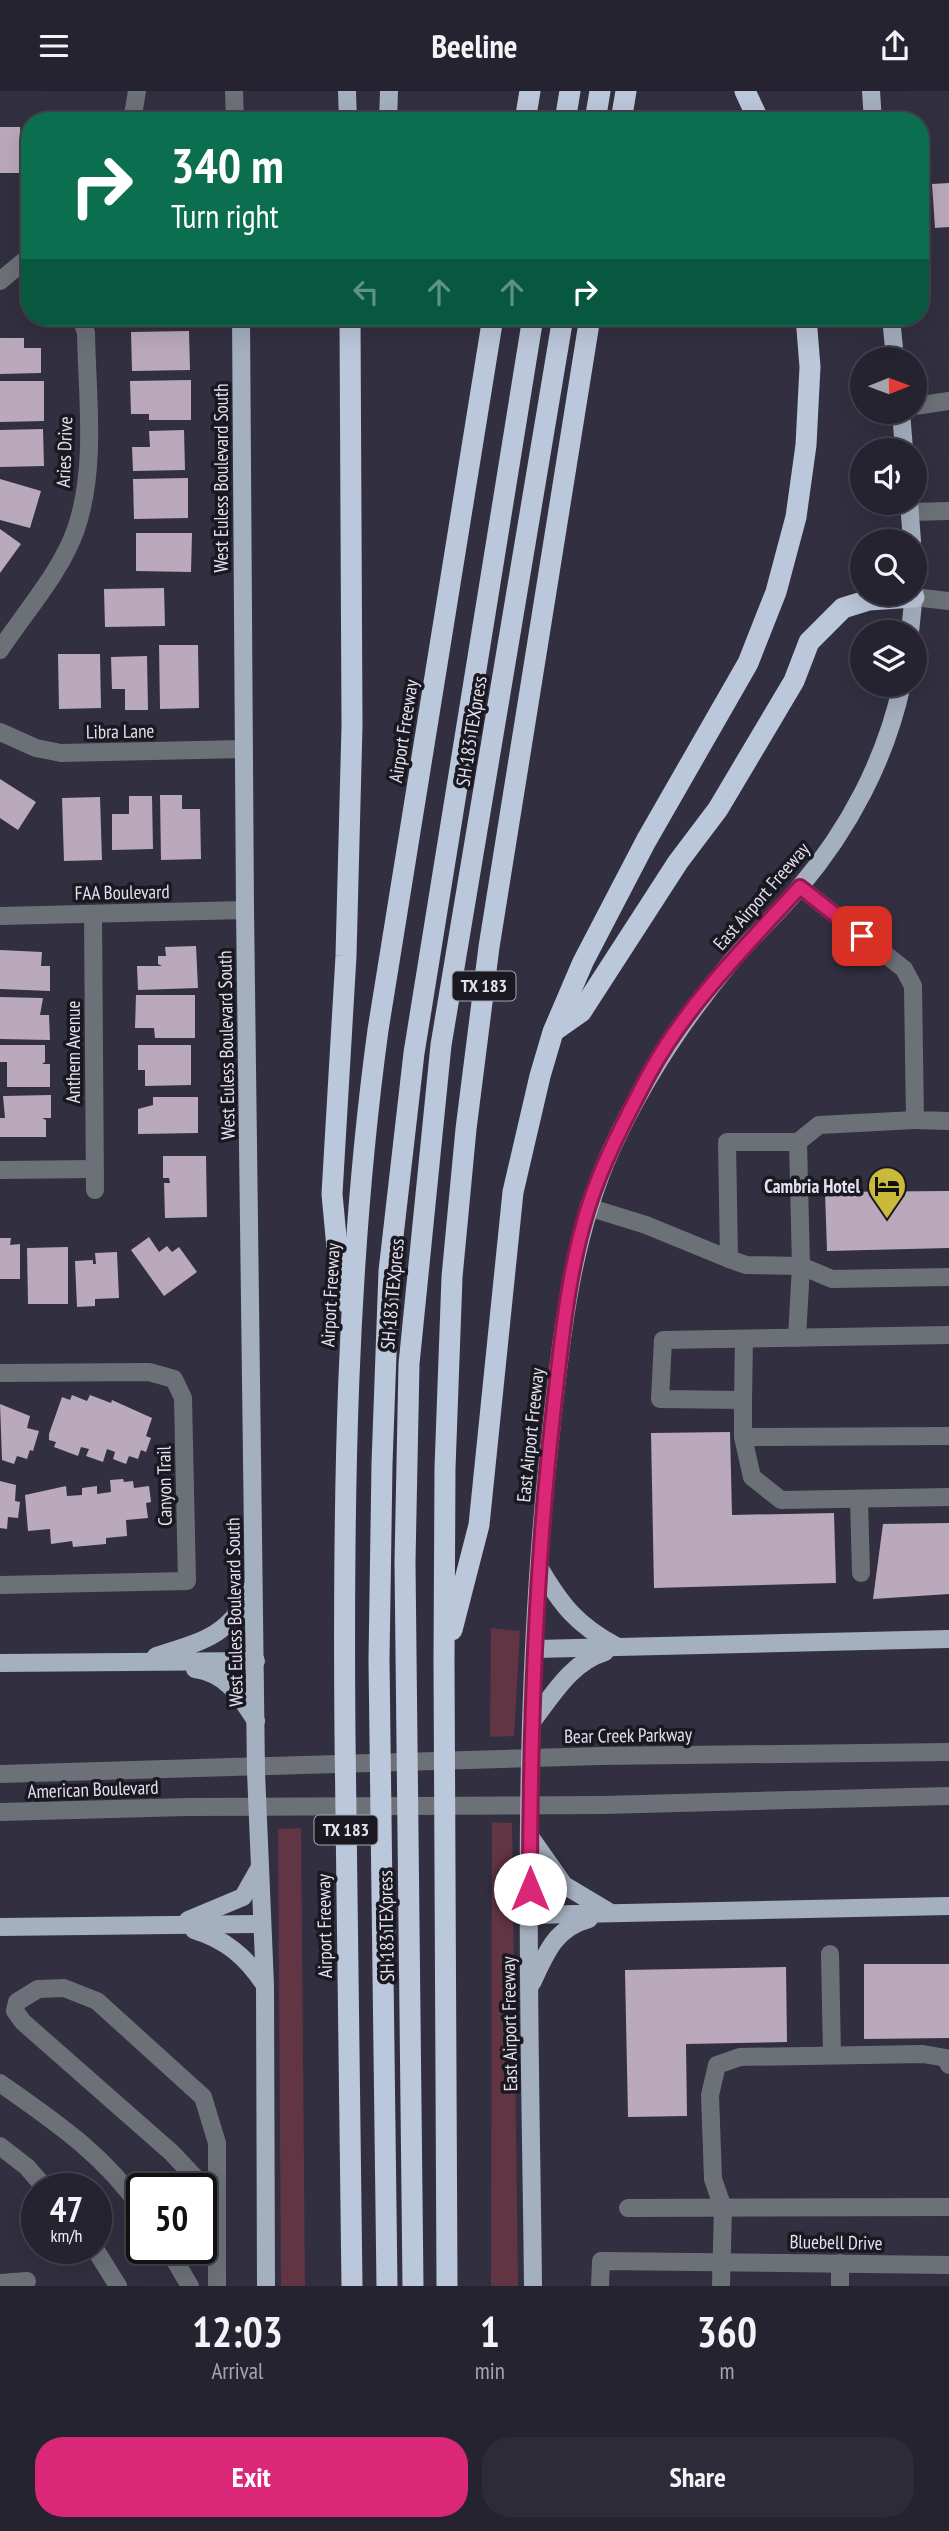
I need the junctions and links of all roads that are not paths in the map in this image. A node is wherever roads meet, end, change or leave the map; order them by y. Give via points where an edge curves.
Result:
1 (137, 91) edge
2 (234, 91) edge
3 (347, 91) edge
4 (389, 91) edge
5 (530, 91) edge
6 (570, 91) edge
7 (600, 91) edge
8 (626, 91) edge
9 (745, 91) edge
10 (871, 91) edge
11 (134, 112) edge
12 (235, 112) edge
13 (348, 112) edge
14 (388, 112) edge
15 (527, 112) edge
16 (566, 112) edge
17 (596, 112) edge
18 (622, 112) edge
19 (755, 112) edge
20 (872, 112) edge
21 (21, 262) edge
22 (4, 273) edge
23 (84, 326) edge
24 (241, 326) edge
25 (350, 326) edge
26 (493, 326) edge
27 (532, 326) edge
28 (561, 326) edge
29 (589, 326) edge
30 (807, 326) edge
31 (892, 326) edge
32 (894, 347) edge
33 (949, 401) edge
34 (928, 404) edge
35 (927, 509) edge
36 (949, 511) edge
37 (927, 597) edge
38 (949, 601) edge
39 (850, 606) edge
40 (0, 650) edge
41 (899, 697) edge
42 (0, 732) edge
43 (244, 749) junction
44 (800, 887) junction
45 (245, 910) junction
46 (93, 914) junction
47 (0, 916) edge
48 (552, 1032) junction
49 (915, 1120) junction
50 (949, 1121) edge
51 (798, 1142) junction
52 (95, 1169) junction
53 (0, 1170) edge
54 (95, 1190) dead end
55 (588, 1207) junction
56 (729, 1259) junction
57 (801, 1266) junction
58 (949, 1277) edge
59 (949, 1335) edge
60 (797, 1338) junction
61 (744, 1339) junction
62 (0, 1373) edge
63 (348, 1373) junction
64 (743, 1400) junction
65 (949, 1436) edge
66 (743, 1437) junction
67 (949, 1497) edge
68 (859, 1499) junction
69 (539, 1567) junction
70 (861, 1573) dead end
71 (255, 1579) junction
72 (0, 1585) edge
73 (949, 1639) edge
74 (619, 1647) junction
75 (535, 1649) junction
76 (256, 1661) junction
77 (137, 1662) junction
78 (444, 1662) junction
79 (0, 1663) edge
80 (256, 1721) junction
81 (531, 1723) junction
82 (949, 1752) edge
83 (182, 1768) joint
84 (0, 1774) edge
85 (949, 1796) edge
86 (0, 1812) edge
87 (530, 1837) junction
88 (260, 1867) junction
89 (949, 1906) edge
90 (611, 1913) junction
91 (530, 1915) junction
92 (262, 1924) junction
93 (177, 1925) junction
94 (0, 1927) edge
95 (830, 1954) dead end
96 (265, 1985) junction
97 (529, 1989) junction
98 (832, 2055) junction
99 (949, 2065) edge
100 (0, 2083) edge
101 (0, 2146) edge
102 (32, 2173) edge
103 (126, 2186) edge
104 (217, 2201) joint
105 (949, 2207) edge
106 (628, 2208) dead end
107 (723, 2208) junction
108 (722, 2262) junction
109 (840, 2263) junction
110 (104, 2264) edge
111 (176, 2264) edge
112 (217, 2264) edge
113 (949, 2265) edge
114 (27, 2281) dead end
115 (0, 2283) edge
116 (118, 2286) edge
117 (190, 2286) edge
118 (217, 2286) edge
119 (266, 2286) edge
120 (352, 2286) edge
121 (387, 2286) edge
122 (413, 2286) edge
123 (447, 2286) edge
124 (533, 2286) edge
125 (600, 2286) edge
126 (722, 2286) edge
127 (840, 2286) edge

1 - 11 street
2 - 12 street
3 - 13 main road
4 - 14 main road
5 - 15 highway
6 - 16 highway
7 - 17 highway
8 - 18 highway
9 - 19 highway
10 - 20 main road
21 - 22 street
23 - 40 street, Aries Drive via 88,473 76,530
24 - 43 main road, West Euless Boulevard South
25 - 63 highway via 352,726 346,956 332,1194
26 - 63 highway, Airport Freeway / TX 183 via 367,1109
27 - 121 highway, SH 183 TEXpress via 414,1053 389,1271 379,1660
28 - 122 highway, SH 183 TEXpress via 440,1045 416,1274 405,1550
29 - 78 highway, TX 183 via 491,934 466,1129 448,1370
30 - 48 highway via 810,367 806,445 796,517 776,592 748,663 635,862
31 - 32 main road
33 - 34 street
35 - 36 street
37 - 38 street
39 - 48 highway via 842,608 809,642 794,681 718,809 581,1011
41 - 44 main road, East Airport Freeway via 858,804
42 - 43 street, Libra Lane via 61,753
43 - 45 main road, West Euless Boulevard South
44 - 49 street via 904,969 913,986
44 - 55 main road, East Airport Freeway via 731,962 650,1073
45 - 46 street, FAA Boulevard
45 - 71 main road, West Euless Boulevard South
46 - 47 street, FAA Boulevard
46 - 52 street, Anthem Avenue
48 - 78 highway via 513,1192 479,1525
49 - 50 street
49 - 51 street via 820,1125
51 - 56 street via 727,1142
51 - 57 street
52 - 53 street
52 - 54 street, Anthem Avenue
55 - 56 street
55 - 69 main road, East Airport Freeway via 559,1363
56 - 57 street via 746,1265
57 - 58 street via 832,1279
57 - 60 street
59 - 60 street
60 - 61 street
61 - 64 street
61 - 64 street via 663,1340 660,1399
62 - 72 street, Canyon Trail via 149,1372 174,1379 183,1398 187,1581
63 - 120 highway, Airport Freeway / TX 183 via 344,1621
64 - 66 street
65 - 66 street
66 - 68 street via 752,1477 781,1500
67 - 68 street
68 - 70 street
69 - 74 main road via 561,1604 589,1631
69 - 75 main road, East Airport Freeway
71 - 76 main road, West Euless Boulevard South
71 - 77 main road via 242,1611 231,1624 201,1642
73 - 74 main road
74 - 75 main road
74 - 81 main road via 590,1656 567,1676
75 - 81 main road, East Airport Freeway
76 - 77 main road
76 - 80 main road, West Euless Boulevard South
77 - 79 main road
77 - 80 main road via 212,1671 240,1695
78 - 123 highway, TX 183
80 - 88 main road, West Euless Boulevard South
81 - 87 main road, East Airport Freeway
82 - 83 street, Bear Creek Parkway
83 - 84 street, American Boulevard
85 - 86 street, American Boulevard
87 - 90 main road via 564,1885
87 - 91 main road, East Airport Freeway
88 - 92 main road
88 - 93 main road via 243,1897
89 - 90 main road
90 - 91 main road
90 - 97 main road via 572,1923 552,1940
91 - 97 main road, East Airport Freeway
92 - 93 main road
92 - 96 main road
93 - 94 main road
93 - 96 main road via 213,1936 236,1950
95 - 98 street
96 - 119 main road
97 - 124 main road, East Airport Freeway
98 - 99 street via 923,2054 946,2058
98 - 107 street via 740,2057 717,2065 710,2095 713,2179
100 - 103 street via 74,2137
101 - 102 street
104 - 104 street via 217,2143 203,2097 97,2001 64,1988 38,1989 17,2002 15,2011 23,2022 172,2154
105 - 107 street
106 - 107 street
107 - 108 street
108 - 109 street, Bluebell Drive
108 - 125 street, Bluebell Drive via 601,2261
108 - 126 street
109 - 113 street, Bluebell Drive
109 - 127 street
110 - 116 street
111 - 117 street
112 - 118 street
114 - 115 street

